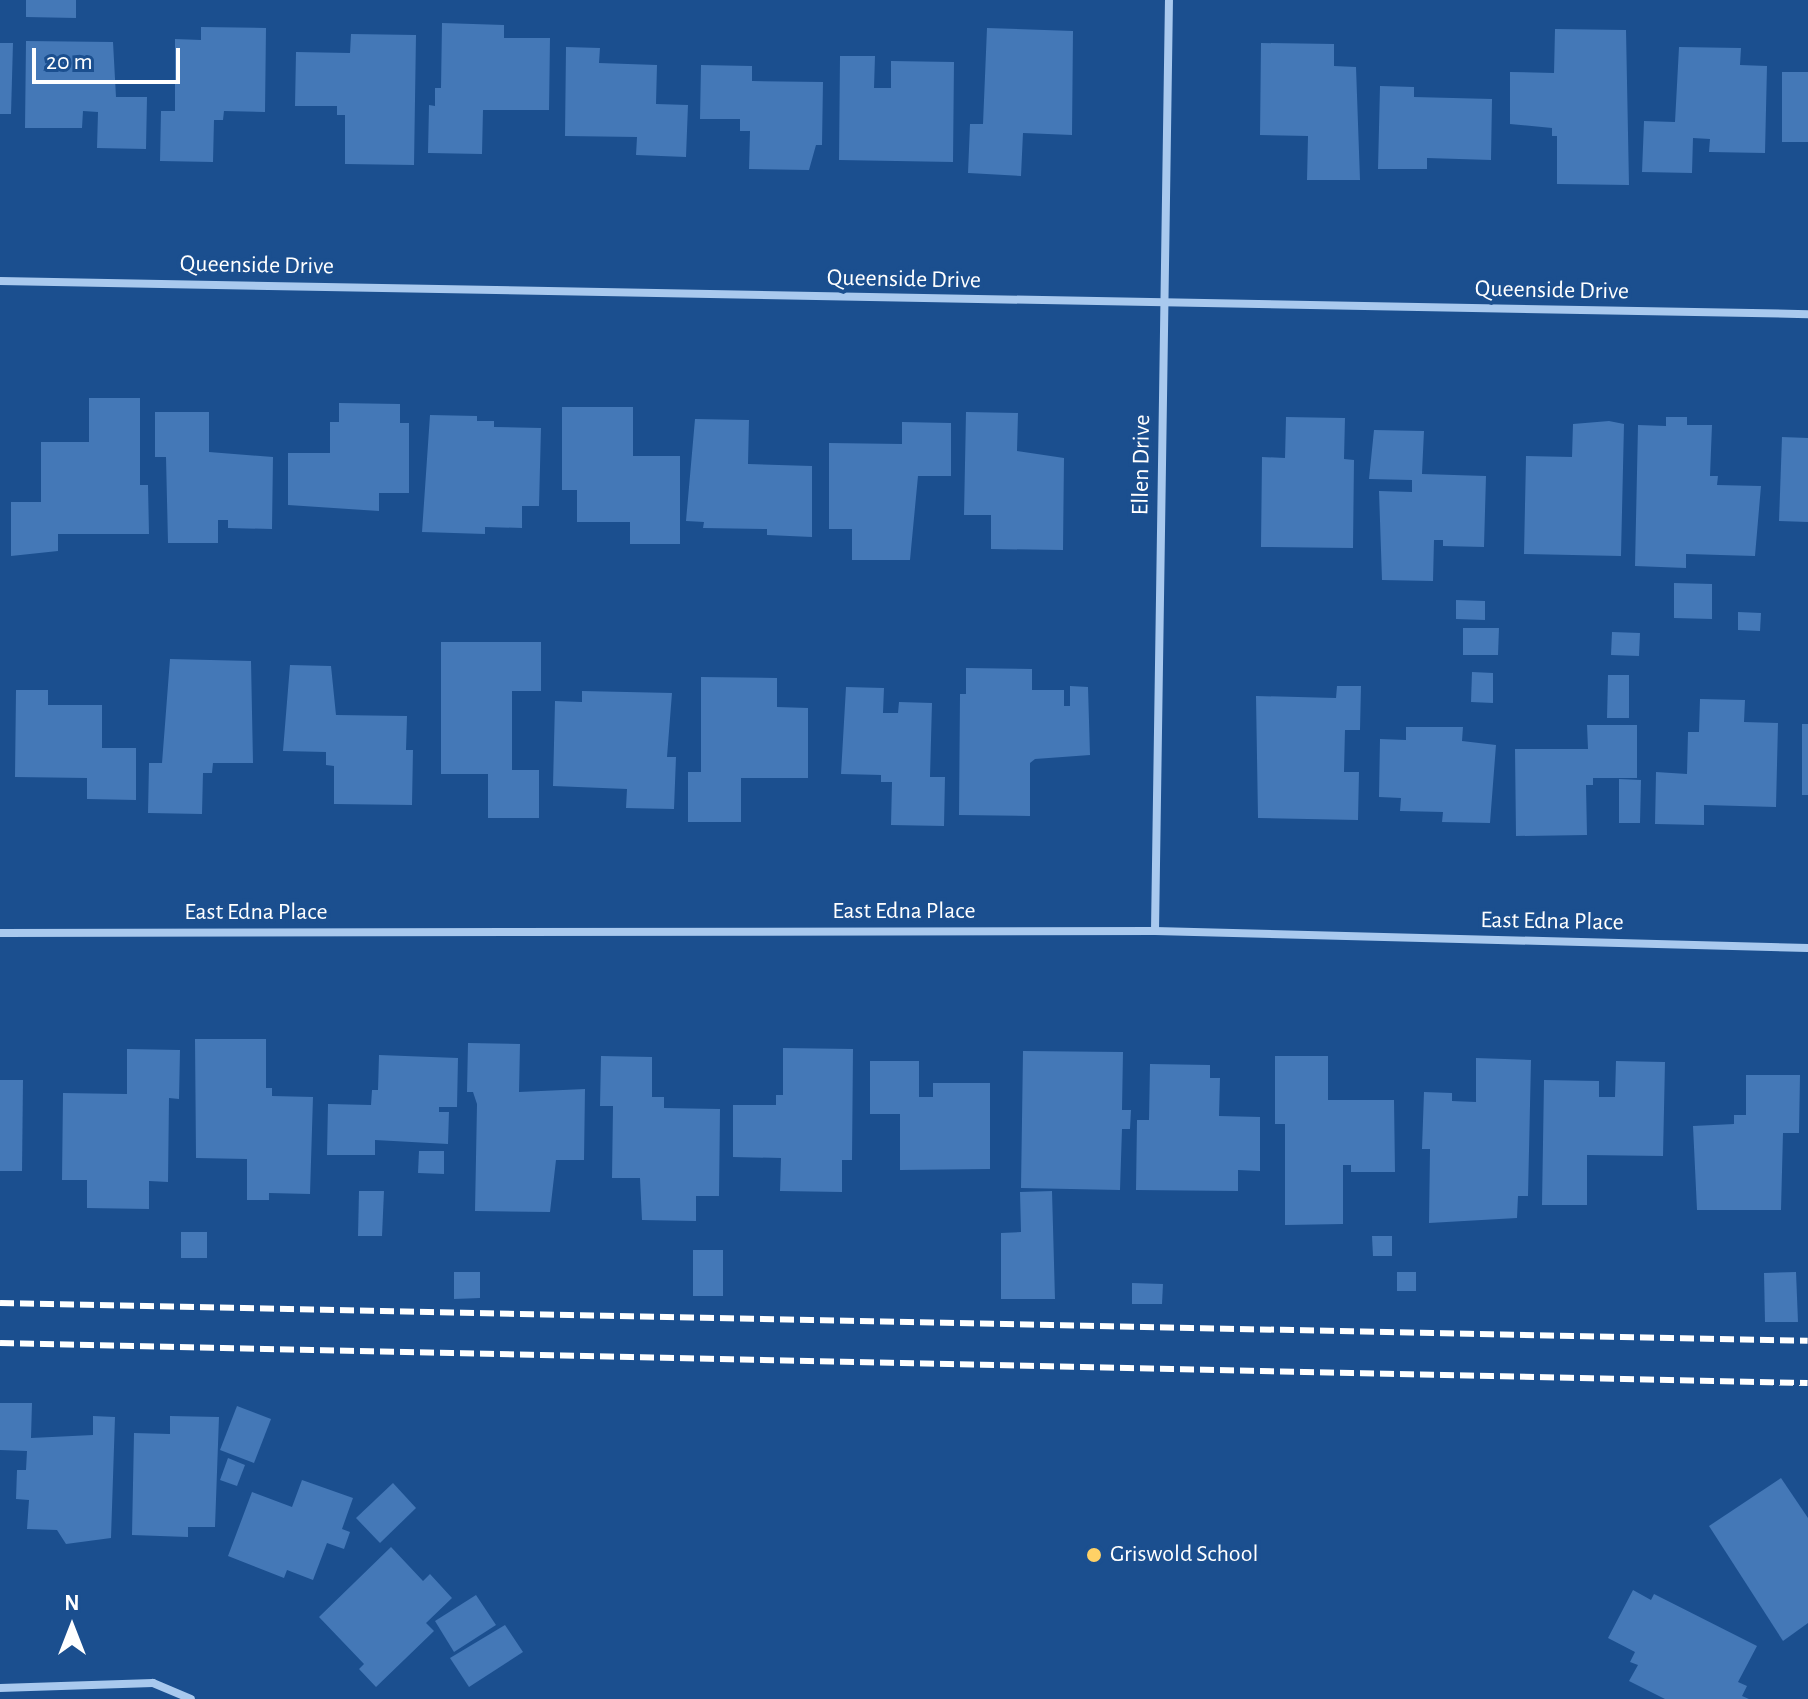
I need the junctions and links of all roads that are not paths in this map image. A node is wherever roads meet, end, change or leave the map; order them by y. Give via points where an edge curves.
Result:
1 (1169, 0) edge
2 (0, 281) edge
3 (1164, 306) junction
4 (1808, 314) edge
5 (1155, 931) junction
6 (0, 933) edge
7 (1808, 948) edge
8 (0, 1688) edge
9 (191, 1699) edge

1 - 3 street, Ellen Drive
2 - 3 street, Queenside Drive
3 - 4 street, Queenside Drive
3 - 5 street, Ellen Drive
5 - 6 street, East Edna Place
5 - 7 street, East Edna Place
8 - 9 street via 153,1683

